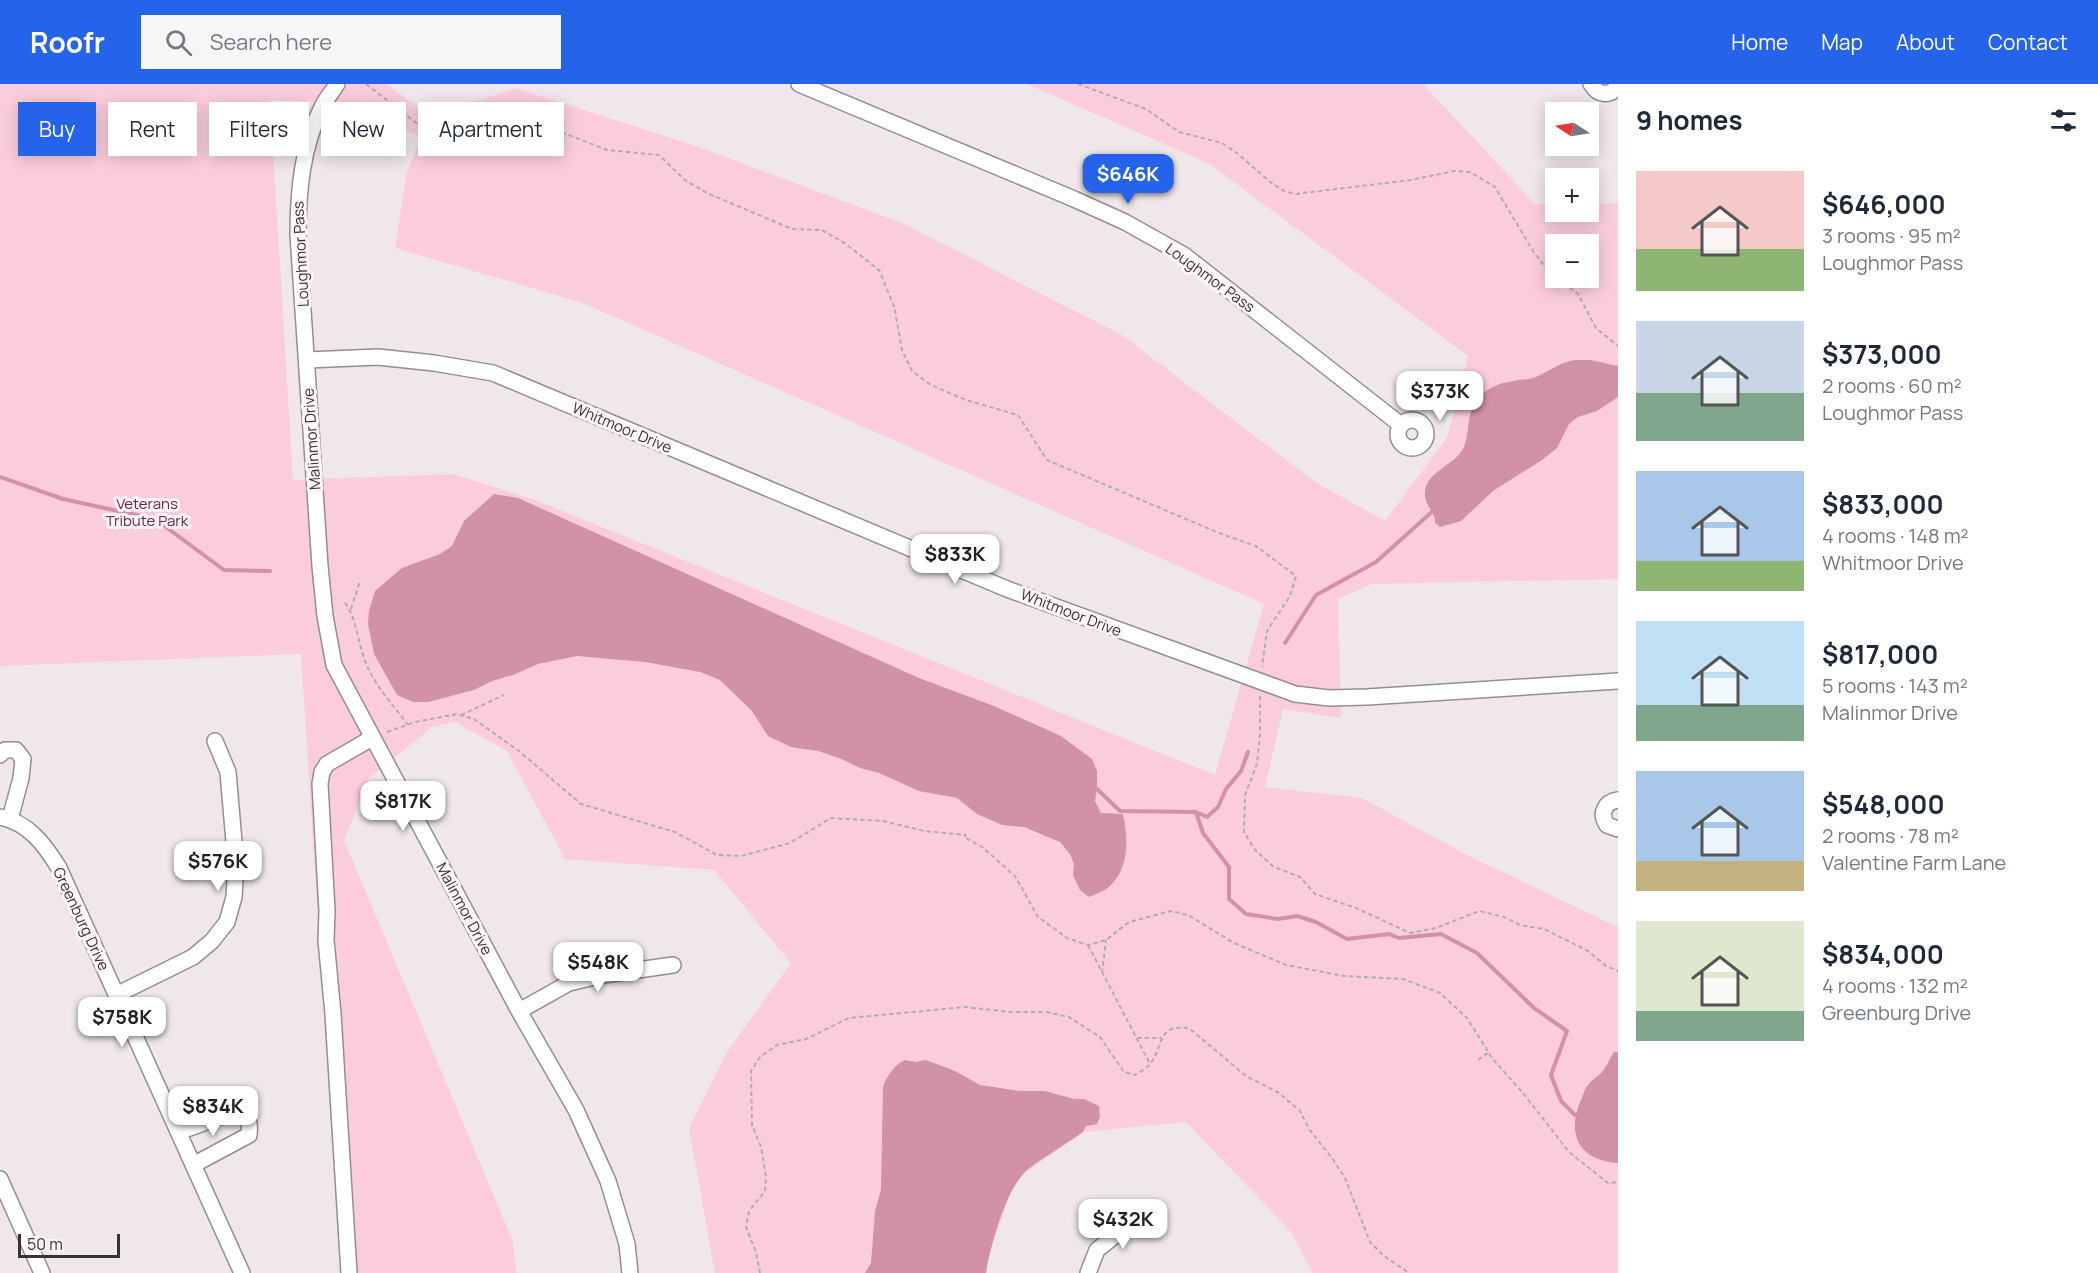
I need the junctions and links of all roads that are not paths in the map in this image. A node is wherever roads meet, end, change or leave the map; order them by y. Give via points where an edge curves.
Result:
1 (337, 84) edge
2 (799, 84) edge
3 (1591, 84) edge
4 (1618, 84) edge
5 (307, 360) junction
6 (1401, 425) dead end
7 (1618, 681) edge
8 (372, 738) junction
9 (215, 741) dead end
10 (0, 755) edge
11 (1618, 800) edge
12 (5, 818) edge
13 (1618, 829) edge
14 (672, 965) dead end
15 (116, 995) junction
16 (519, 1011) junction
17 (178, 1132) junction
18 (193, 1166) junction
19 (0, 1179) edge
20 (1158, 1227) dead end
21 (42, 1273) edge
22 (242, 1273) edge
23 (349, 1273) edge
24 (630, 1273) edge
25 (1088, 1273) edge

1 - 5 street, Loughmor Pass via 322,107 312,134 298,197
2 - 6 street, Loughmor Pass via 1074,199 1184,255
3 - 4 street via 1603,94 1612,92
5 - 7 street, Whitmoor Drive via 378,357 494,373 1007,589 1295,694 1367,697
5 - 8 street, Malinmor Drive via 324,616 334,665
8 - 16 street, Malinmor Drive
8 - 23 street via 327,764 320,784 326,940
9 - 15 street via 228,772 236,865 234,897 227,922 194,957
10 - 12 street, Greenburg Drive via 5,750 16,750 23,759 21,778
11 - 13 street via 1608,803 1603,811 1607,825
12 - 15 street, Greenburg Drive via 45,845 71,892
14 - 16 street via 569,983
15 - 17 street, Greenburg Drive
16 - 24 street, Malinmor Drive via 576,1110 608,1181 627,1244
17 - 18 street, Greenburg Drive
17 - 18 street via 225,1114 239,1113 250,1126 249,1135
18 - 22 street, Greenburg Drive
19 - 21 street
20 - 25 street via 1122,1230 1097,1250

